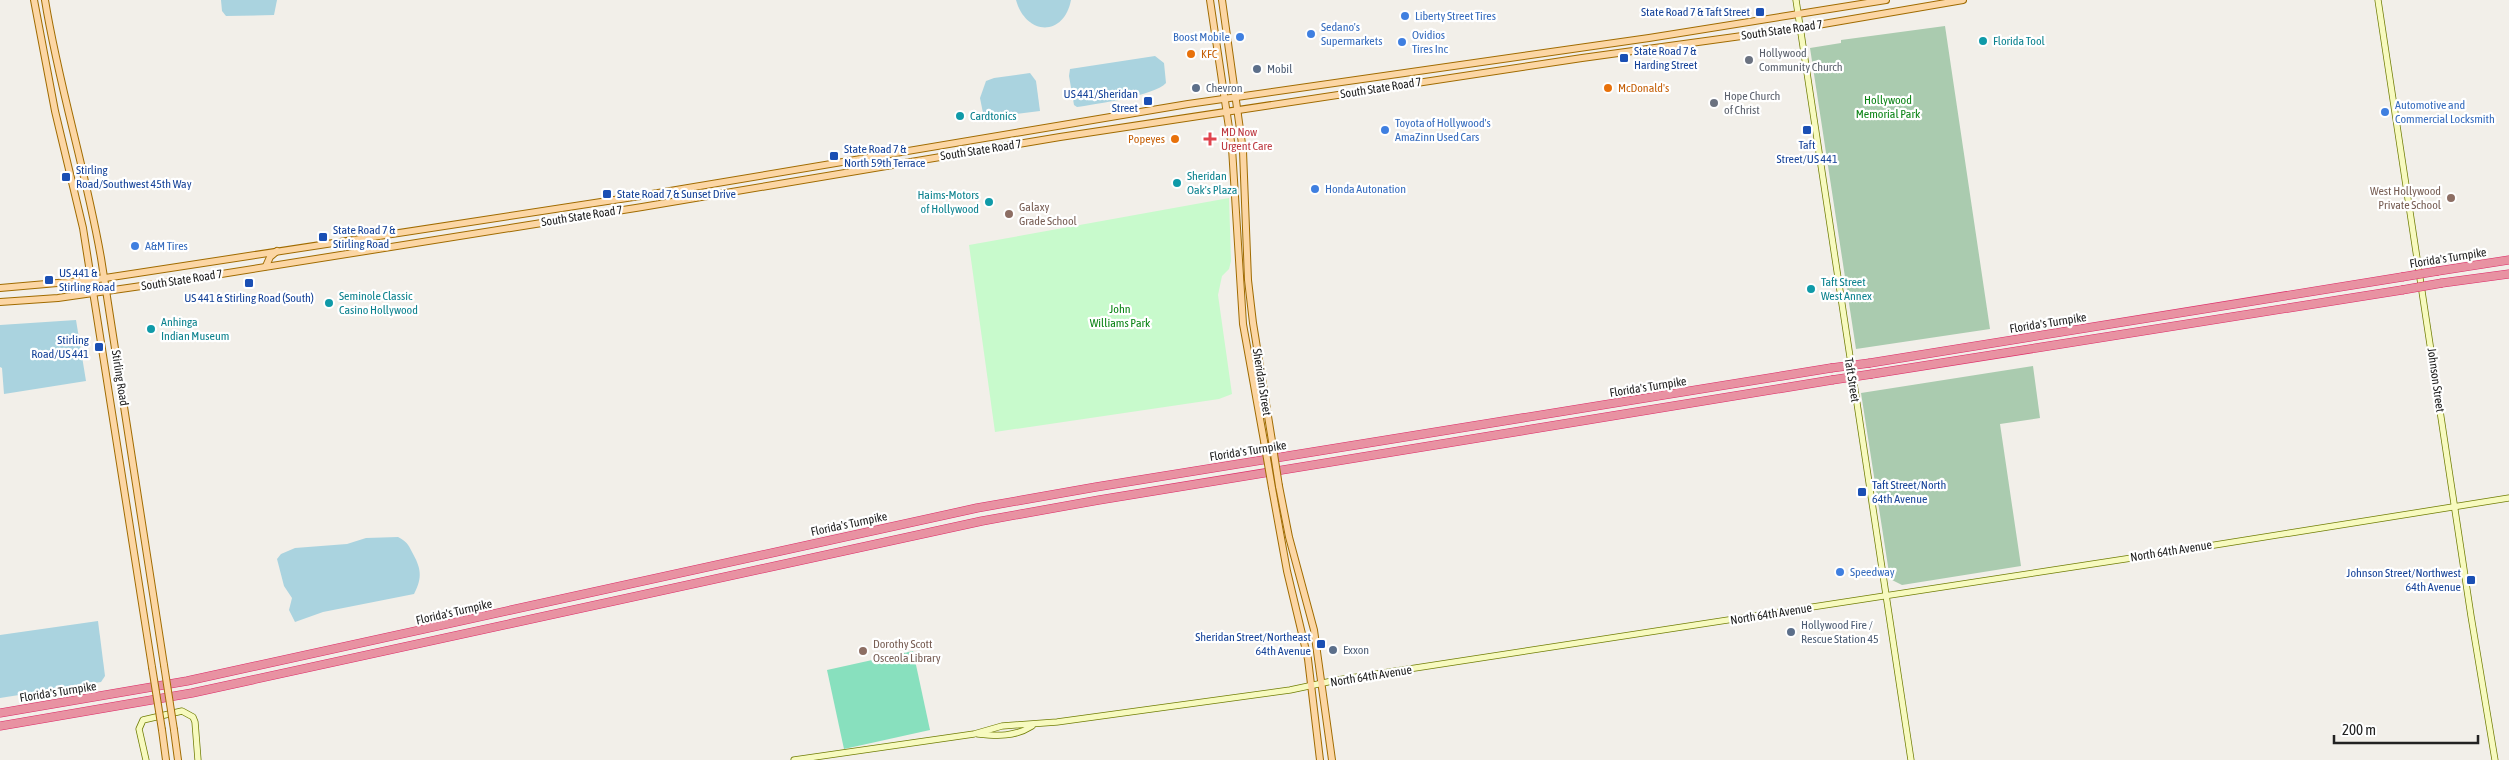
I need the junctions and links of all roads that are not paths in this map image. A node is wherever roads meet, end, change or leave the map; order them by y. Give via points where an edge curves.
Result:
1 (34, 0) edge
2 (45, 0) edge
3 (1210, 0) edge
4 (1222, 0) edge
5 (1796, 0) edge
6 (1886, 0) edge
7 (1936, 0) edge
8 (1963, 0) edge
9 (2378, 0) edge
10 (1929, 5) junction
11 (1798, 16) junction
12 (1800, 28) junction
13 (1674, 34) junction
14 (1649, 38) junction
15 (1665, 46) junction
16 (1640, 50) junction
17 (1553, 52) junction
18 (1515, 57) junction
19 (1542, 64) junction
20 (1504, 70) junction
21 (1369, 77) junction
22 (1362, 91) junction
23 (1236, 97) junction
24 (1225, 99) junction
25 (1238, 111) junction
26 (1227, 112) junction
27 (1064, 124) junction
28 (61, 133) junction
29 (1044, 140) junction
30 (75, 145) junction
31 (499, 217) junction
32 (488, 230) junction
33 (389, 234) junction
34 (382, 247) junction
35 (278, 251) junction
36 (2509, 260) edge
37 (266, 266) junction
38 (2509, 274) edge
39 (105, 278) junction
40 (92, 280) junction
41 (0, 288) edge
42 (107, 291) junction
43 (94, 293) junction
44 (0, 302) edge
45 (1276, 487) junction
46 (2509, 498) edge
47 (2455, 506) junction
48 (1885, 596) junction
49 (1323, 684) junction
50 (1312, 686) junction
51 (0, 713) edge
52 (1033, 725) junction
53 (0, 726) edge
54 (974, 734) junction
55 (146, 760) edge
56 (166, 760) edge
57 (178, 760) edge
58 (198, 760) edge
59 (794, 760) edge
60 (1320, 760) edge
61 (1332, 760) edge
62 (1911, 760) edge
63 (2495, 760) edge

1 - 28 main road, Stirling Road
2 - 30 main road, Stirling Road
3 - 24 main road, Sheridan Street
4 - 23 main road, Sheridan Street
5 - 11 street, Taft Street
6 - 11 main road, South State Road 7
7 - 10 main road
8 - 10 main road, South State Road 7
9 - 47 street, Johnson Street
10 - 12 main road, South State Road 7
11 - 12 street, Taft Street
11 - 13 main road, South State Road 7
12 - 15 main road, South State Road 7
12 - 48 street, Taft Street
13 - 14 main road, South State Road 7
13 - 15 main road
14 - 16 main road
14 - 17 main road, South State Road 7
15 - 16 main road, South State Road 7
16 - 19 main road, South State Road 7
17 - 18 main road, South State Road 7
17 - 19 main road
18 - 20 main road
18 - 21 main road, South State Road 7
19 - 20 main road, South State Road 7
20 - 22 main road, South State Road 7
21 - 22 main road
21 - 23 main road, South State Road 7
22 - 25 main road, South State Road 7
23 - 24 main road, South State Road 7
23 - 25 main road, Sheridan Street
24 - 26 main road, Sheridan Street
24 - 27 main road, South State Road 7
25 - 26 main road, South State Road 7
25 - 45 main road, Sheridan Street, bridge via 1251,306
26 - 29 main road, South State Road 7
26 - 45 main road, Sheridan Street, bridge via 1243,324 1264,441
27 - 29 main road via 1056,134
27 - 31 main road, South State Road 7
28 - 30 main road via 68,143
28 - 40 main road, Stirling Road
29 - 32 main road, South State Road 7
30 - 39 main road, Stirling Road via 92,207
31 - 32 main road
31 - 33 main road, South State Road 7
32 - 34 main road, South State Road 7
33 - 34 main road via 380,242
33 - 35 main road, South State Road 7
34 - 37 main road, South State Road 7
35 - 37 main road
35 - 39 main road, South State Road 7
36 - 51 highway, Florida's Turnpike, bridge via 977,508 196,679
37 - 42 main road, South State Road 7
38 - 53 highway, Florida's Turnpike, bridge via 1832,380 991,519 192,693
39 - 40 main road, South State Road 7
39 - 42 main road, Stirling Road
40 - 41 main road, South State Road 7
40 - 43 main road, Stirling Road
42 - 43 main road, South State Road 7
42 - 57 main road, Stirling Road, bridge
43 - 44 main road, South State Road 7
43 - 56 main road, Stirling Road, bridge
45 - 49 main road, Sheridan Street via 1314,630
45 - 50 main road, Sheridan Street via 1285,563
46 - 47 street, North 64th Avenue
47 - 48 street, North 64th Avenue
47 - 63 street, Johnson Street
48 - 49 street, North 64th Avenue
48 - 62 street, Taft Street
49 - 50 street, North 64th Avenue
49 - 61 main road, Sheridan Street
50 - 52 street, North 64th Avenue
50 - 60 main road, Sheridan Street
52 - 54 street, North 64th Avenue via 1002,726
52 - 54 street, North 64th Avenue via 1023,732 1000,736
54 - 59 street, North 64th Avenue
55 - 58 street via 139,730 143,720 182,711 195,722

